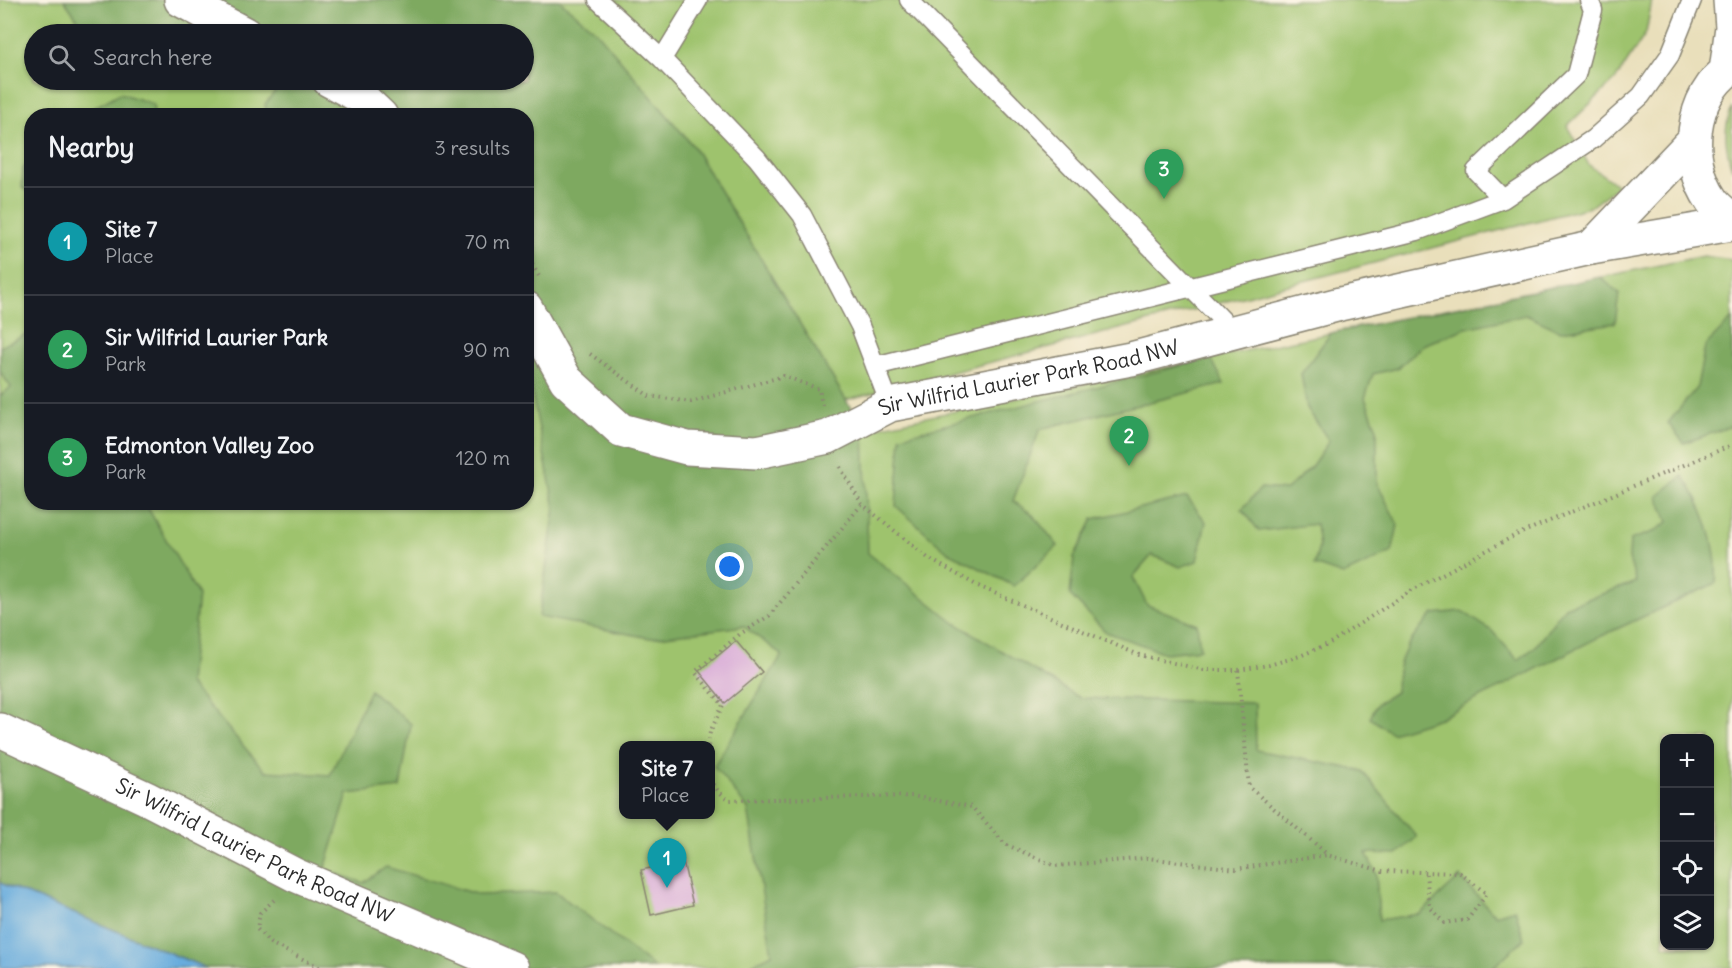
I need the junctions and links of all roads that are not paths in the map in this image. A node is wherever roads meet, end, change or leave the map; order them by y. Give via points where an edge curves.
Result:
1 (181, 0) edge
2 (598, 0) edge
3 (698, 0) edge
4 (909, 0) edge
5 (1589, 0) edge
6 (1692, 0) edge
7 (1730, 0) edge
8 (226, 24) edge
9 (662, 59) junction
10 (1729, 69) edge
11 (347, 90) edge
12 (373, 108) edge
13 (1694, 140) junction
14 (1503, 199) junction
15 (1732, 222) edge
16 (1592, 248) junction
17 (1192, 289) junction
18 (535, 296) edge
19 (1234, 332) junction
20 (875, 366) junction
21 (890, 405) junction
22 (0, 730) edge
23 (512, 968) edge

1 - 8 street
2 - 9 lane
3 - 9 lane
4 - 17 lane
5 - 14 lane via 1593,10 1576,75 1476,171
6 - 14 lane via 1670,55 1641,96 1593,139
7 - 10 street
9 - 20 lane via 757,158 802,215 860,326
10 - 13 street via 1709,90 1698,115
11 - 12 street
13 - 15 street via 1698,172 1712,201
13 - 16 street
14 - 17 lane via 1418,231
15 - 16 street, Sir Wilfrid Laurier Park Road NW
16 - 19 street, Sir Wilfrid Laurier Park Road NW via 1340,304
17 - 19 lane
17 - 20 lane
18 - 21 street, Sir Wilfrid Laurier Park Road NW via 566,380 621,430 687,448 757,452 828,437
19 - 21 street, Sir Wilfrid Laurier Park Road NW via 1131,359
20 - 21 lane
22 - 23 street, Sir Wilfrid Laurier Park Road NW via 146,798 295,875

